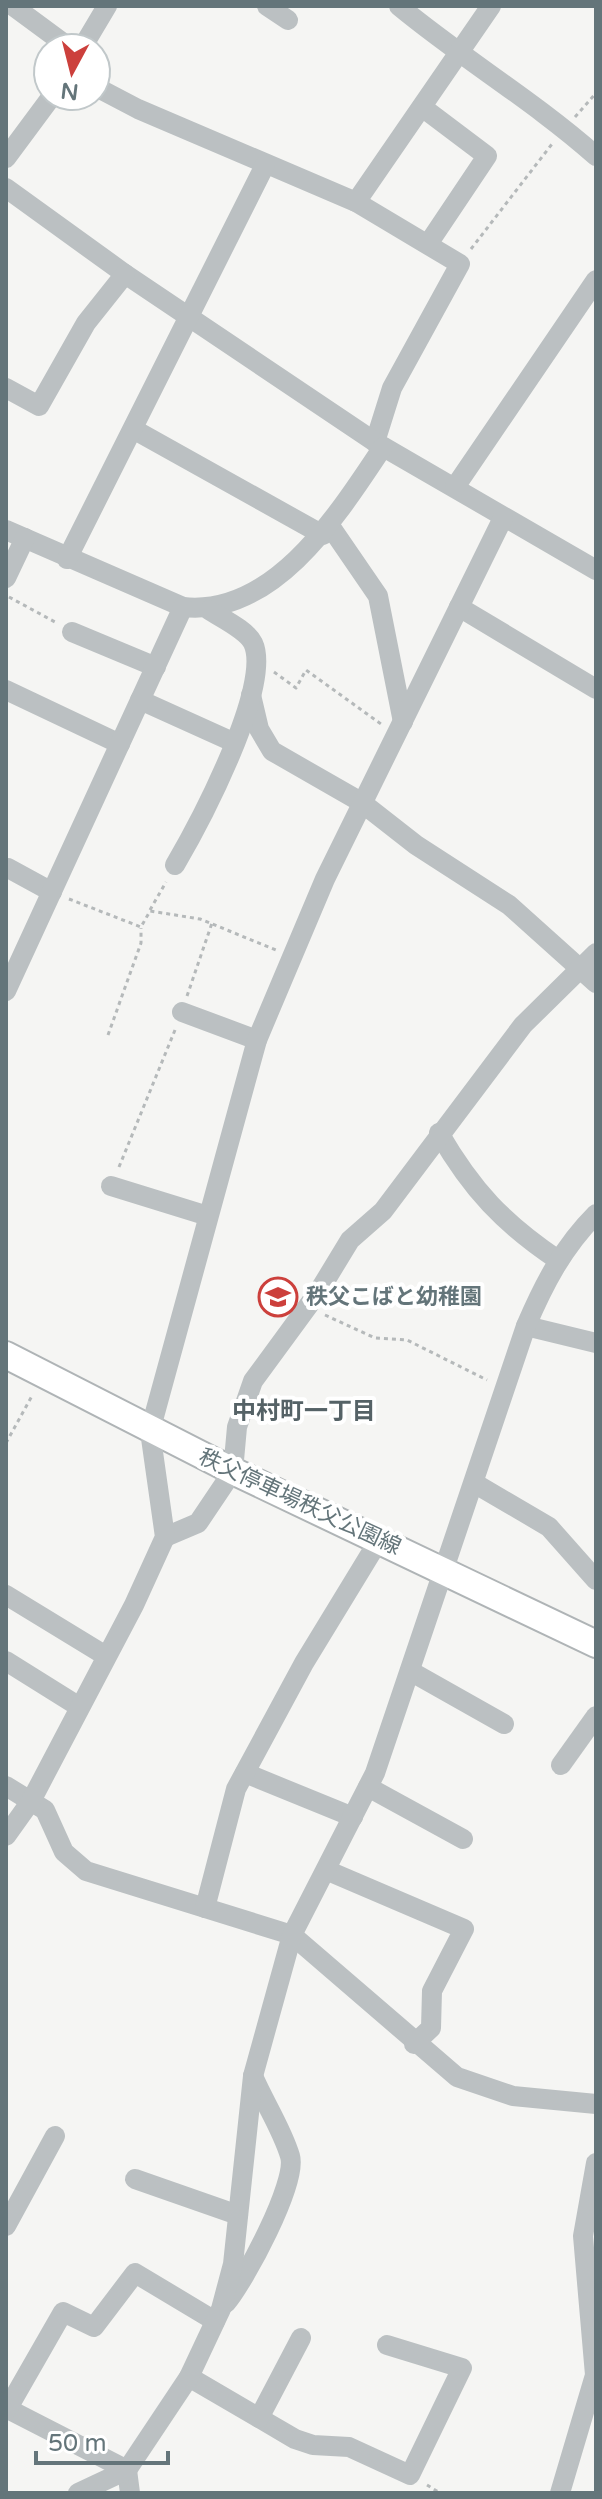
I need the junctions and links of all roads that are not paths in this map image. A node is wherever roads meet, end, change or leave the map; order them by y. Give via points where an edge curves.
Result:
1 (13, 6) edge
2 (107, 6) edge
3 (267, 6) edge
4 (491, 6) edge
5 (402, 7) edge
6 (288, 20) dead end
7 (48, 32) edge
8 (92, 32) edge
9 (458, 54) junction
10 (112, 95) edge
11 (422, 107) junction
12 (40, 112) edge
13 (596, 156) edge
14 (6, 158) edge
15 (265, 165) junction
16 (6, 188) edge
17 (356, 202) junction
18 (428, 244) junction
19 (125, 274) junction
20 (596, 280) edge
21 (190, 317) junction
22 (6, 388) edge
23 (133, 429) junction
24 (379, 445) junction
25 (455, 487) junction
26 (503, 518) junction
27 (327, 530) junction
28 (16, 534) edge
29 (67, 559) junction
30 (596, 570) edge
31 (6, 578) edge
32 (183, 607) junction
33 (459, 607) junction
34 (209, 610) junction
35 (72, 632) road end
36 (156, 667) junction
37 (596, 689) edge
38 (6, 690) edge
39 (251, 695) junction
40 (140, 700) junction
41 (400, 728) junction
42 (233, 742) junction
43 (120, 744) junction
44 (361, 802) junction
45 (175, 865) road end
46 (8, 868) edge
47 (52, 892) junction
48 (592, 968) edge
49 (6, 991) edge
50 (182, 1012) road end
51 (257, 1040) junction
52 (439, 1133) junction
53 (111, 1186) road end
54 (596, 1214) edge
55 (208, 1216) junction
56 (558, 1260) junction
57 (526, 1326) junction
58 (596, 1343) edge
59 (6, 1355) edge
60 (150, 1431) junction
61 (233, 1471) junction
62 (474, 1483) junction
63 (165, 1537) junction
64 (379, 1540) junction
65 (445, 1570) junction
66 (596, 1580) edge
67 (6, 1595) edge
68 (596, 1644) edge
69 (106, 1656) junction
70 (6, 1661) edge
71 (410, 1671) junction
72 (78, 1706) junction
73 (596, 1716) edge
74 (504, 1724) dead end
75 (561, 1765) dead end
76 (245, 1773) junction
77 (6, 1786) edge
78 (368, 1787) junction
79 (31, 1801) junction
80 (353, 1817) junction
81 (6, 1836) edge
82 (463, 1839) dead end
83 (326, 1870) junction
84 (205, 1908) junction
85 (292, 1935) junction
86 (414, 2044) junction
87 (253, 2076) junction
88 (596, 2104) edge
89 (55, 2136) dead end
90 (596, 2163) edge
91 (135, 2179) dead end
92 (238, 2215) junction
93 (6, 2226) edge
94 (218, 2315) junction
95 (301, 2338) dead end
96 (387, 2345) dead end
97 (189, 2377) junction
98 (7, 2408) edge
99 (259, 2418) junction
100 (127, 2470) junction
101 (78, 2493) edge
102 (130, 2493) edge
103 (560, 2493) edge

1 - 7 street
2 - 8 street
3 - 6 street
4 - 9 street
5 - 9 street
9 - 11 street
9 - 13 street
10 - 15 street
11 - 17 street
11 - 18 street via 487,156
12 - 14 street
15 - 17 street
15 - 21 street
16 - 19 street
17 - 18 street
18 - 24 street via 460,264 392,388
19 - 21 street
19 - 22 street via 86,323 39,406
20 - 25 street
21 - 23 street
21 - 24 street
23 - 27 street
23 - 29 street
24 - 25 street
24 - 27 street
25 - 26 street
26 - 30 street
26 - 33 street
27 - 34 street via 250,595
27 - 41 street via 378,596
28 - 29 street
28 - 31 street
29 - 32 street
32 - 34 street
32 - 36 street
33 - 37 street
33 - 41 street
34 - 39 street via 252,639 258,660
35 - 36 street
36 - 40 street
38 - 43 street
39 - 42 street
39 - 44 street via 259,729 272,751
40 - 42 street
40 - 43 street
41 - 44 street
42 - 45 street via 207,810
43 - 47 street
44 - 48 street
44 - 51 street
46 - 47 street
47 - 49 street
48 - 52 street via 523,1025
50 - 51 street
51 - 55 street
52 - 56 street via 476,1190 515,1231
52 - 61 street via 383,1211 350,1240 253,1381 237,1427
53 - 55 street
54 - 56 street
55 - 60 street
56 - 57 street
57 - 58 street
57 - 62 street
59 - 60 main road, 秩父停車場秩父公園線
60 - 61 main road, 秩父停車場秩父公園線
60 - 63 street
61 - 63 street via 198,1523
61 - 64 main road, 秩父停車場秩父公園線
62 - 65 street
62 - 66 street via 549,1527
63 - 69 street
64 - 65 main road, 秩父停車場秩父公園線
64 - 76 street
65 - 68 main road, 秩父停車場秩父公園線
65 - 71 street
67 - 69 street
69 - 72 street
70 - 72 street
71 - 74 street
71 - 78 street
72 - 79 street
73 - 75 street
76 - 80 street
76 - 84 street via 236,1789
77 - 79 street
78 - 80 street
78 - 82 street
79 - 81 street
79 - 84 street via 45,1810 64,1852 86,1871
80 - 83 street
83 - 85 street
83 - 86 street via 464,1929 432,1991 431,2028
84 - 85 street
85 - 86 street
85 - 87 street
86 - 88 street via 457,2077 513,2096
87 - 92 street
87 - 94 street via 291,2159 287,2183 244,2282
89 - 93 street
90 - 103 street via 583,2236 595,2375
91 - 92 street
92 - 94 street via 233,2264
94 - 97 street
94 - 98 street via 135,2273 94,2327 63,2312
95 - 99 street
96 - 99 street via 462,2368 410,2475 349,2447 295,2439
97 - 99 street
97 - 100 street
98 - 100 street
100 - 101 street
100 - 102 street

